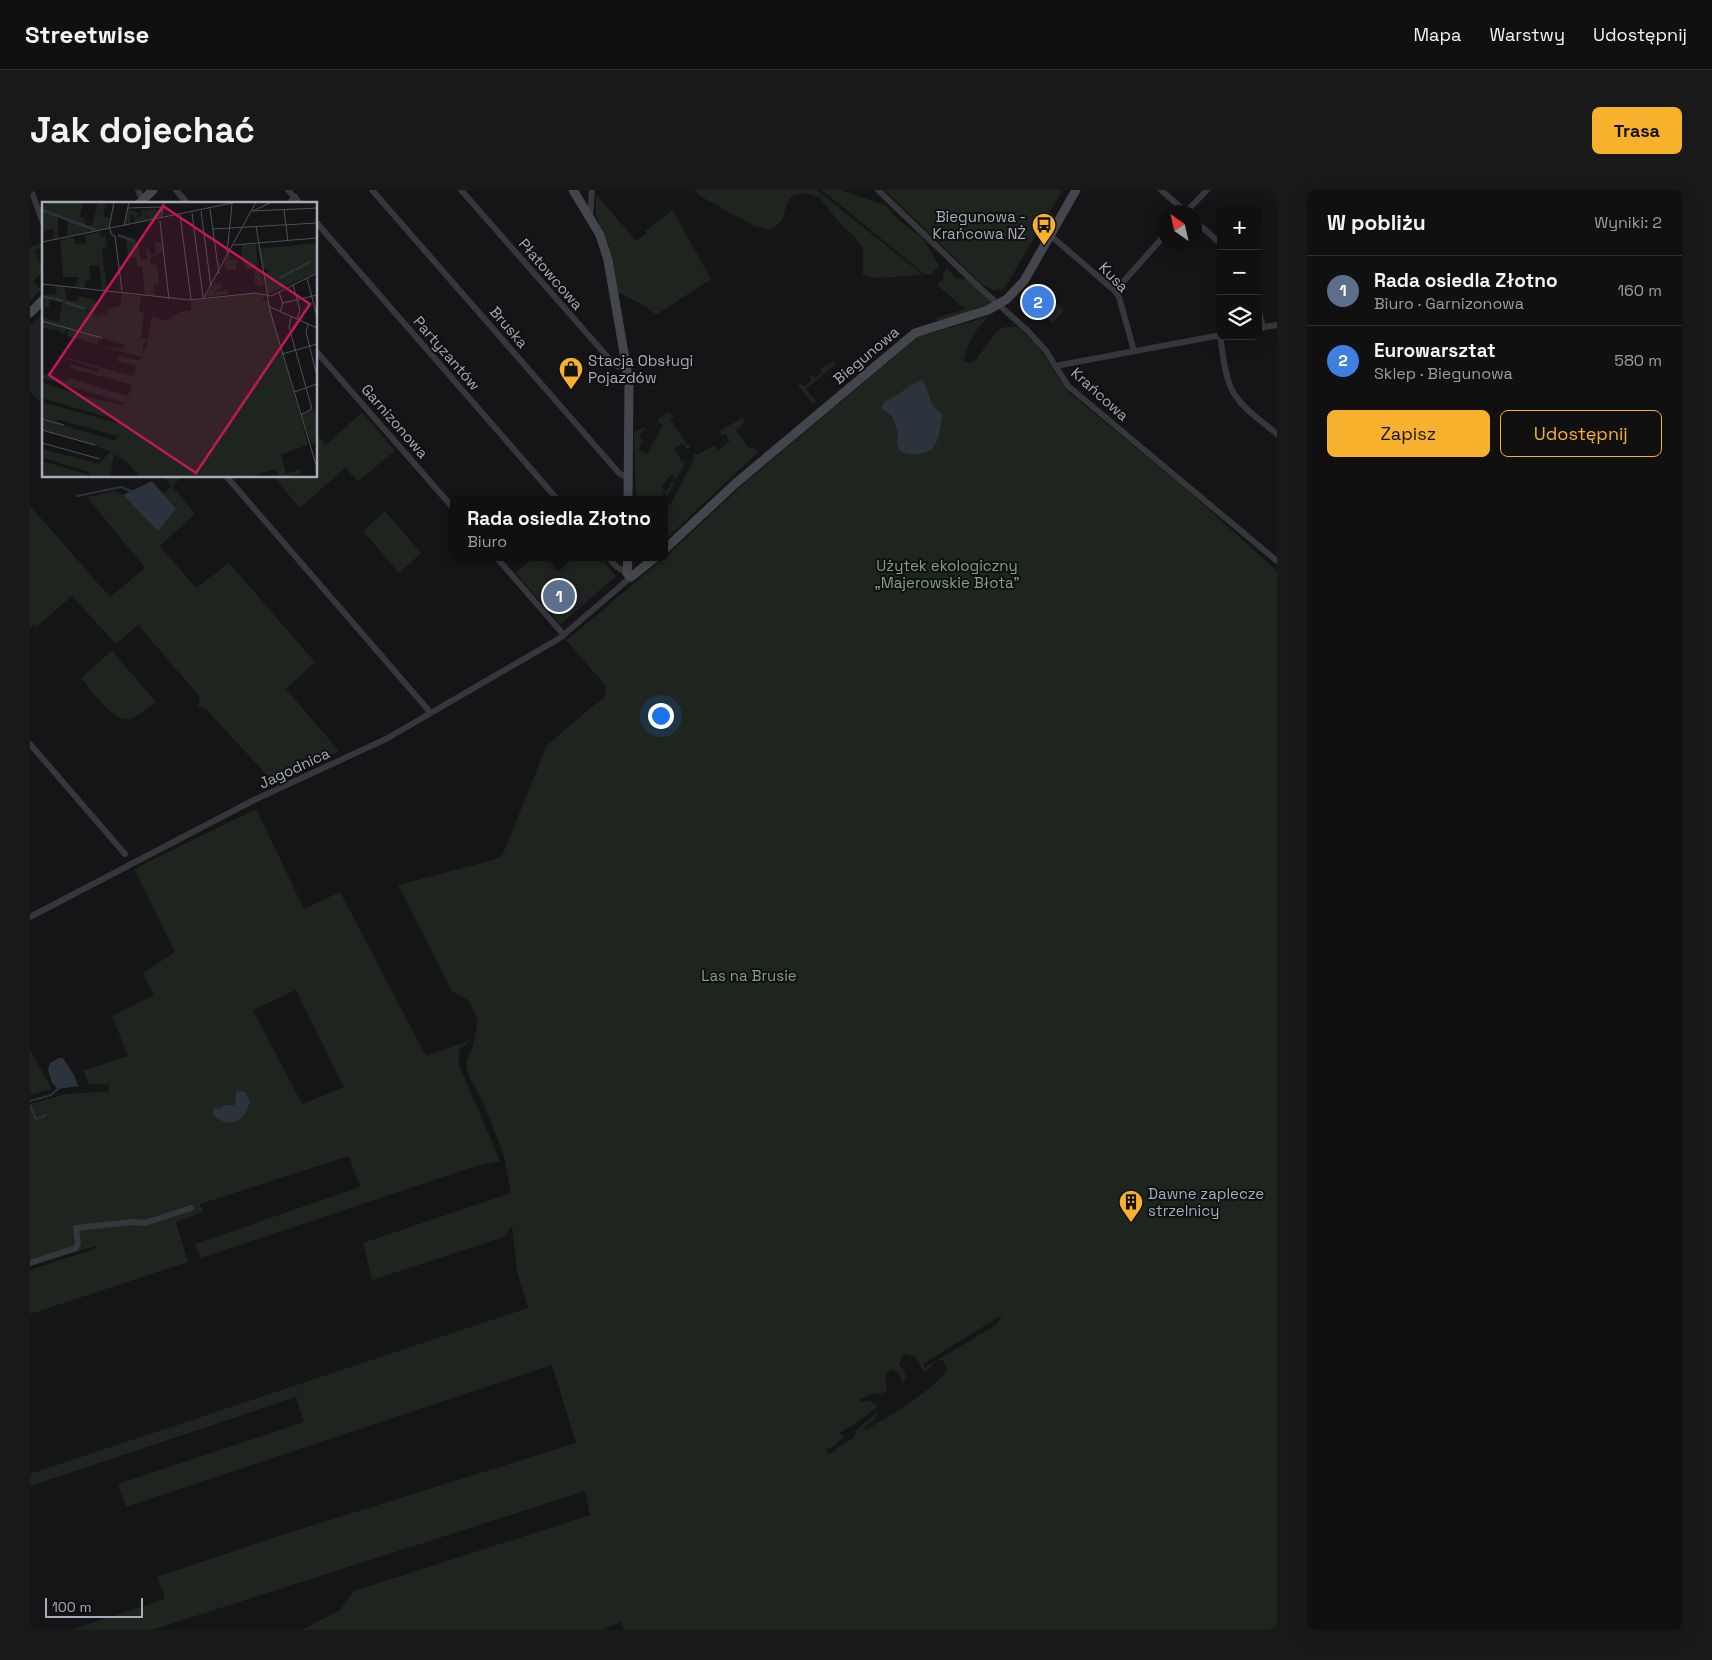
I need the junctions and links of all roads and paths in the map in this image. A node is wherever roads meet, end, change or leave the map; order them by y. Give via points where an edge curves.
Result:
1 (138, 190) edge
2 (153, 190) edge
3 (176, 190) edge
4 (288, 190) edge
5 (372, 190) edge
6 (461, 190) edge
7 (573, 190) edge
8 (592, 190) edge
9 (878, 190) edge
10 (1076, 190) edge
11 (1161, 190) edge
12 (1207, 190) edge
13 (31, 194) edge
14 (295, 197) junction
15 (141, 202) edge
16 (186, 202) edge
17 (290, 202) edge
18 (299, 202) edge
19 (1178, 205) edge
20 (1193, 205) edge
21 (590, 217) junction
22 (42, 220) edge
23 (318, 224) edge
24 (1202, 227) edge
25 (1050, 235) junction
26 (1217, 240) edge
27 (1157, 244) edge
28 (1115, 291) junction
29 (42, 301) edge
30 (999, 305) junction
31 (30, 313) edge
32 (1277, 325) edge
33 (1262, 328) edge
34 (1217, 336) edge
35 (1221, 340) edge
36 (1134, 351) junction
37 (318, 353) edge
38 (1055, 366) junction
39 (627, 370) junction
40 (1277, 434) edge
41 (228, 478) edge
42 (629, 479) junction
43 (555, 496) edge
44 (628, 496) edge
45 (450, 504) edge
46 (668, 546) edge
47 (499, 561) edge
48 (612, 561) edge
49 (628, 561) edge
50 (650, 561) edge
51 (1277, 561) edge
52 (629, 575) junction
53 (564, 635) junction
54 (430, 712) junction
55 (30, 744) edge
56 (125, 854) dead end
57 (30, 917) edge
58 (191, 1208) dead end
59 (30, 1264) edge

1 - 15 street
2 - 15 street
3 - 16 street
4 - 14 street
5 - 42 street, Bruska via 619,473
6 - 39 street, Płatowcowa via 612,362
7 - 21 street
8 - 21 street
9 - 30 street, Krańcowa
10 - 25 street, Biegunowa
11 - 19 street
12 - 20 street
13 - 22 street
14 - 17 street
14 - 18 street
21 - 39 street via 606,250
23 - 43 street, Partyzantów
24 - 26 street
25 - 28 street, Kusa
25 - 30 street, Biegunowa via 1024,281
27 - 28 street
28 - 36 street, Kusa via 1122,304
29 - 31 street
30 - 38 street, Krańcowa via 1033,336
30 - 46 street, Biegunowa via 915,333 736,483
32 - 33 street
34 - 36 street
35 - 40 street via 1234,394
36 - 38 street
37 - 45 street, Garnizonowa
38 - 51 street, Krańcowa via 1071,388
39 - 42 street via 630,388
41 - 54 street
42 - 44 street
47 - 53 street
48 - 52 street
49 - 52 street
50 - 52 street
52 - 53 street
53 - 54 street, Jagodnica
54 - 57 street, Jagodnica via 381,742 254,800
55 - 56 street
58 - 59 street via 145,1223 76,1228 76,1248

